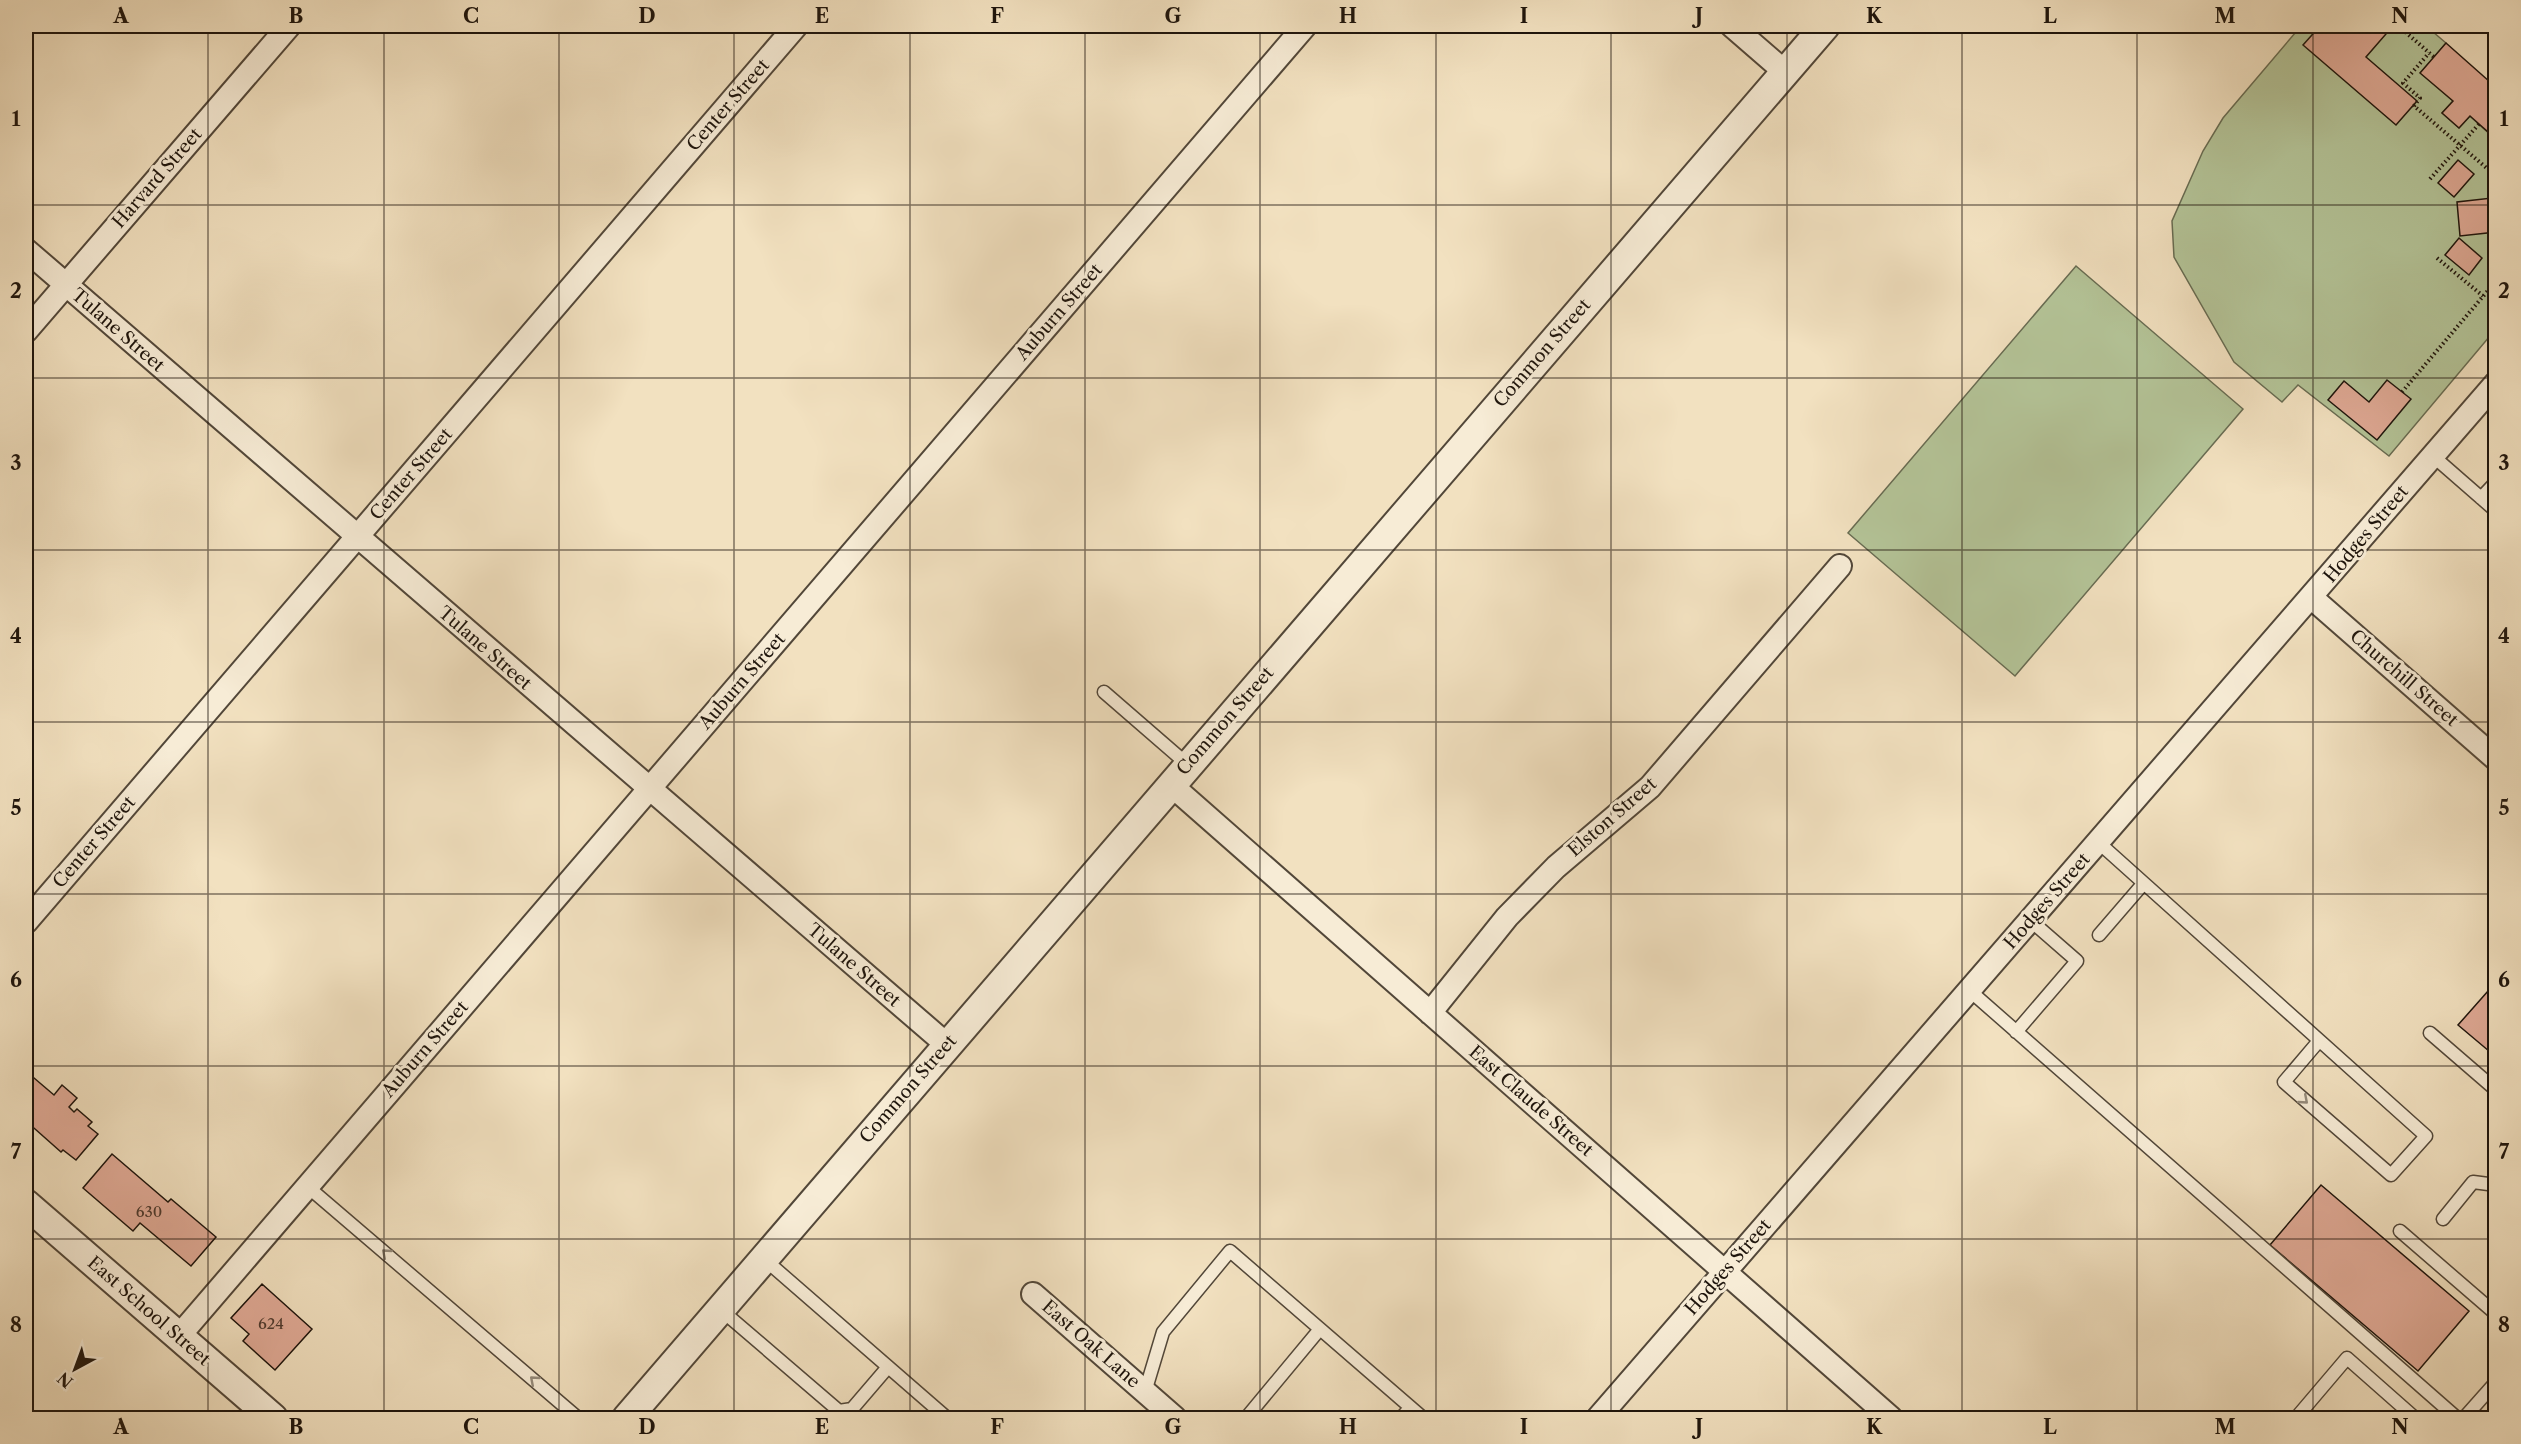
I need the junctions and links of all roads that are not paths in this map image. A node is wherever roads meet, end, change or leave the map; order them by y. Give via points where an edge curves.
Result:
1 (289, 26) edge
2 (796, 26) edge
3 (1305, 26) edge
4 (1732, 26) edge
5 (1826, 26) edge
6 (1785, 72) junction
7 (26, 250) edge
8 (66, 284) junction
9 (26, 331) edge
10 (2496, 382) edge
11 (2433, 456) junction
12 (2496, 482) edge
13 (2481, 498) junction
14 (2496, 511) edge
15 (357, 536) junction
16 (1840, 566) dead end
17 (2312, 597) junction
18 (1104, 692) dead end
19 (2496, 759) edge
20 (1179, 774) junction
21 (648, 789) junction
22 (2098, 842) junction
23 (2143, 885) junction
24 (2030, 920) junction
25 (26, 922) edge
26 (2099, 935) dead end
27 (1969, 990) junction
28 (1430, 1013) junction
29 (2016, 1032) junction
30 (2430, 1033) dead end
31 (2318, 1042) junction
32 (946, 1044) junction
33 (2496, 1090) edge
34 (2496, 1185) edge
35 (308, 1187) junction
36 (26, 1204) edge
37 (2443, 1219) dead end
38 (2400, 1231) dead end
39 (764, 1258) junction
40 (1723, 1271) junction
41 (1034, 1293) dead end
42 (720, 1309) junction
43 (2496, 1314) edge
44 (1320, 1329) junction
45 (179, 1336) junction
46 (888, 1367) junction
47 (2496, 1382) edge
48 (1145, 1392) junction
49 (1410, 1408) junction
50 (273, 1419) edge
51 (578, 1419) edge
52 (627, 1419) edge
53 (947, 1419) edge
54 (1175, 1419) edge
55 (1246, 1419) edge
56 (1401, 1419) edge
57 (1423, 1419) edge
58 (1598, 1419) edge
59 (1891, 1419) edge
60 (2296, 1419) edge
61 (2415, 1419) edge
62 (2457, 1419) edge
63 (2464, 1419) edge

1 - 8 street, Harvard Street
2 - 15 street, Center Street
3 - 21 street, Auburn Street
4 - 6 street
5 - 6 street, Common Street
6 - 20 street, Common Street
7 - 8 street, Tulane Street
8 - 9 street, Harvard Street
8 - 15 street, Tulane Street
10 - 11 street, Hodges Street
11 - 13 lane
11 - 17 street, Hodges Street
12 - 13 lane
13 - 14 lane
15 - 21 street, Tulane Street
15 - 25 street, Center Street
16 - 28 street, Elston Street via 1650,787 1556,867 1515,908
17 - 19 street, Churchill Street
17 - 22 street, Hodges Street
18 - 20 lane
20 - 28 street, East Claude Street
20 - 32 street, Common Street
21 - 32 street, Tulane Street
21 - 35 street, Auburn Street
22 - 23 lane
22 - 24 street, Hodges Street
23 - 26 lane
23 - 31 lane
24 - 27 street, Hodges Street
24 - 29 lane via 2077,961
27 - 29 lane
27 - 40 street, Hodges Street
28 - 40 street, East Claude Street
29 - 62 lane
30 - 33 lane
31 -> 31 lane via 2284,1082 2391,1175 2426,1136
32 - 39 street, Common Street
34 - 37 lane via 2473,1182
35 - 45 street, Auburn Street
51 -> 35 lane
36 - 45 street, East School Street
38 - 43 lane
39 - 42 street, Common Street
39 - 46 lane
40 - 58 street, Hodges Street
40 - 59 street, East Claude Street
41 - 48 street, East Oak Lane
42 - 46 lane via 839,1411 852,1409
42 - 52 street, Common Street
44 - 48 lane via 1230,1251 1163,1332
44 - 49 lane
44 - 55 lane
45 - 50 street, East School Street
46 - 53 lane
47 - 63 lane
48 - 54 street, East Oak Lane
49 - 56 lane
49 - 57 lane
60 - 61 lane via 2347,1358

